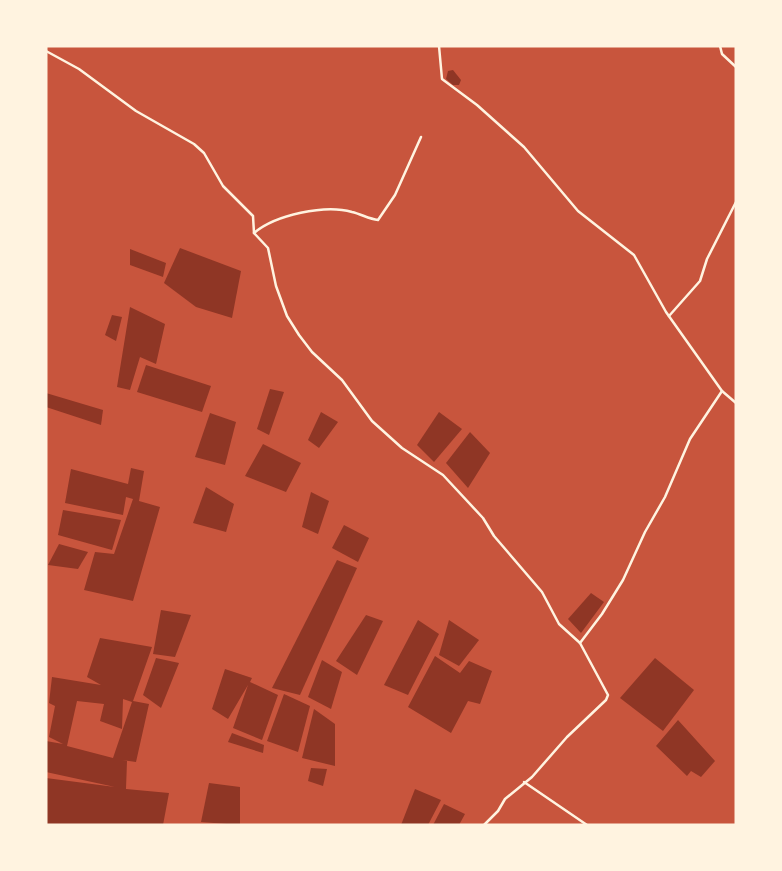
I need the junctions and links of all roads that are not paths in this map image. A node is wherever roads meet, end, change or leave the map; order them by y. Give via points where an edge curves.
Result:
1 (439, 46) edge
2 (720, 46) edge
3 (46, 51) edge
4 (736, 67) edge
5 (421, 137) dead end
6 (736, 202) edge
7 (254, 233) junction
8 (669, 316) junction
9 (722, 391) junction
10 (736, 403) edge
11 (580, 644) junction
12 (524, 782) junction
13 (484, 825) edge
14 (587, 825) edge

1 - 8 street via 442,78 530,152 578,211 634,255
2 - 4 street via 722,54
3 - 7 street via 199,148 223,186 253,216
5 - 7 street via 396,195 378,220 343,210 313,211 266,224
6 - 8 street via 707,259 700,281
7 - 11 street via 268,248 276,286 287,316 303,340 342,380 372,421 402,448 443,475 483,518 542,592 559,624
8 - 9 street
9 - 10 street
9 - 11 street via 690,439 623,580
11 - 12 street via 608,695 606,700
12 - 13 street
12 - 14 street

